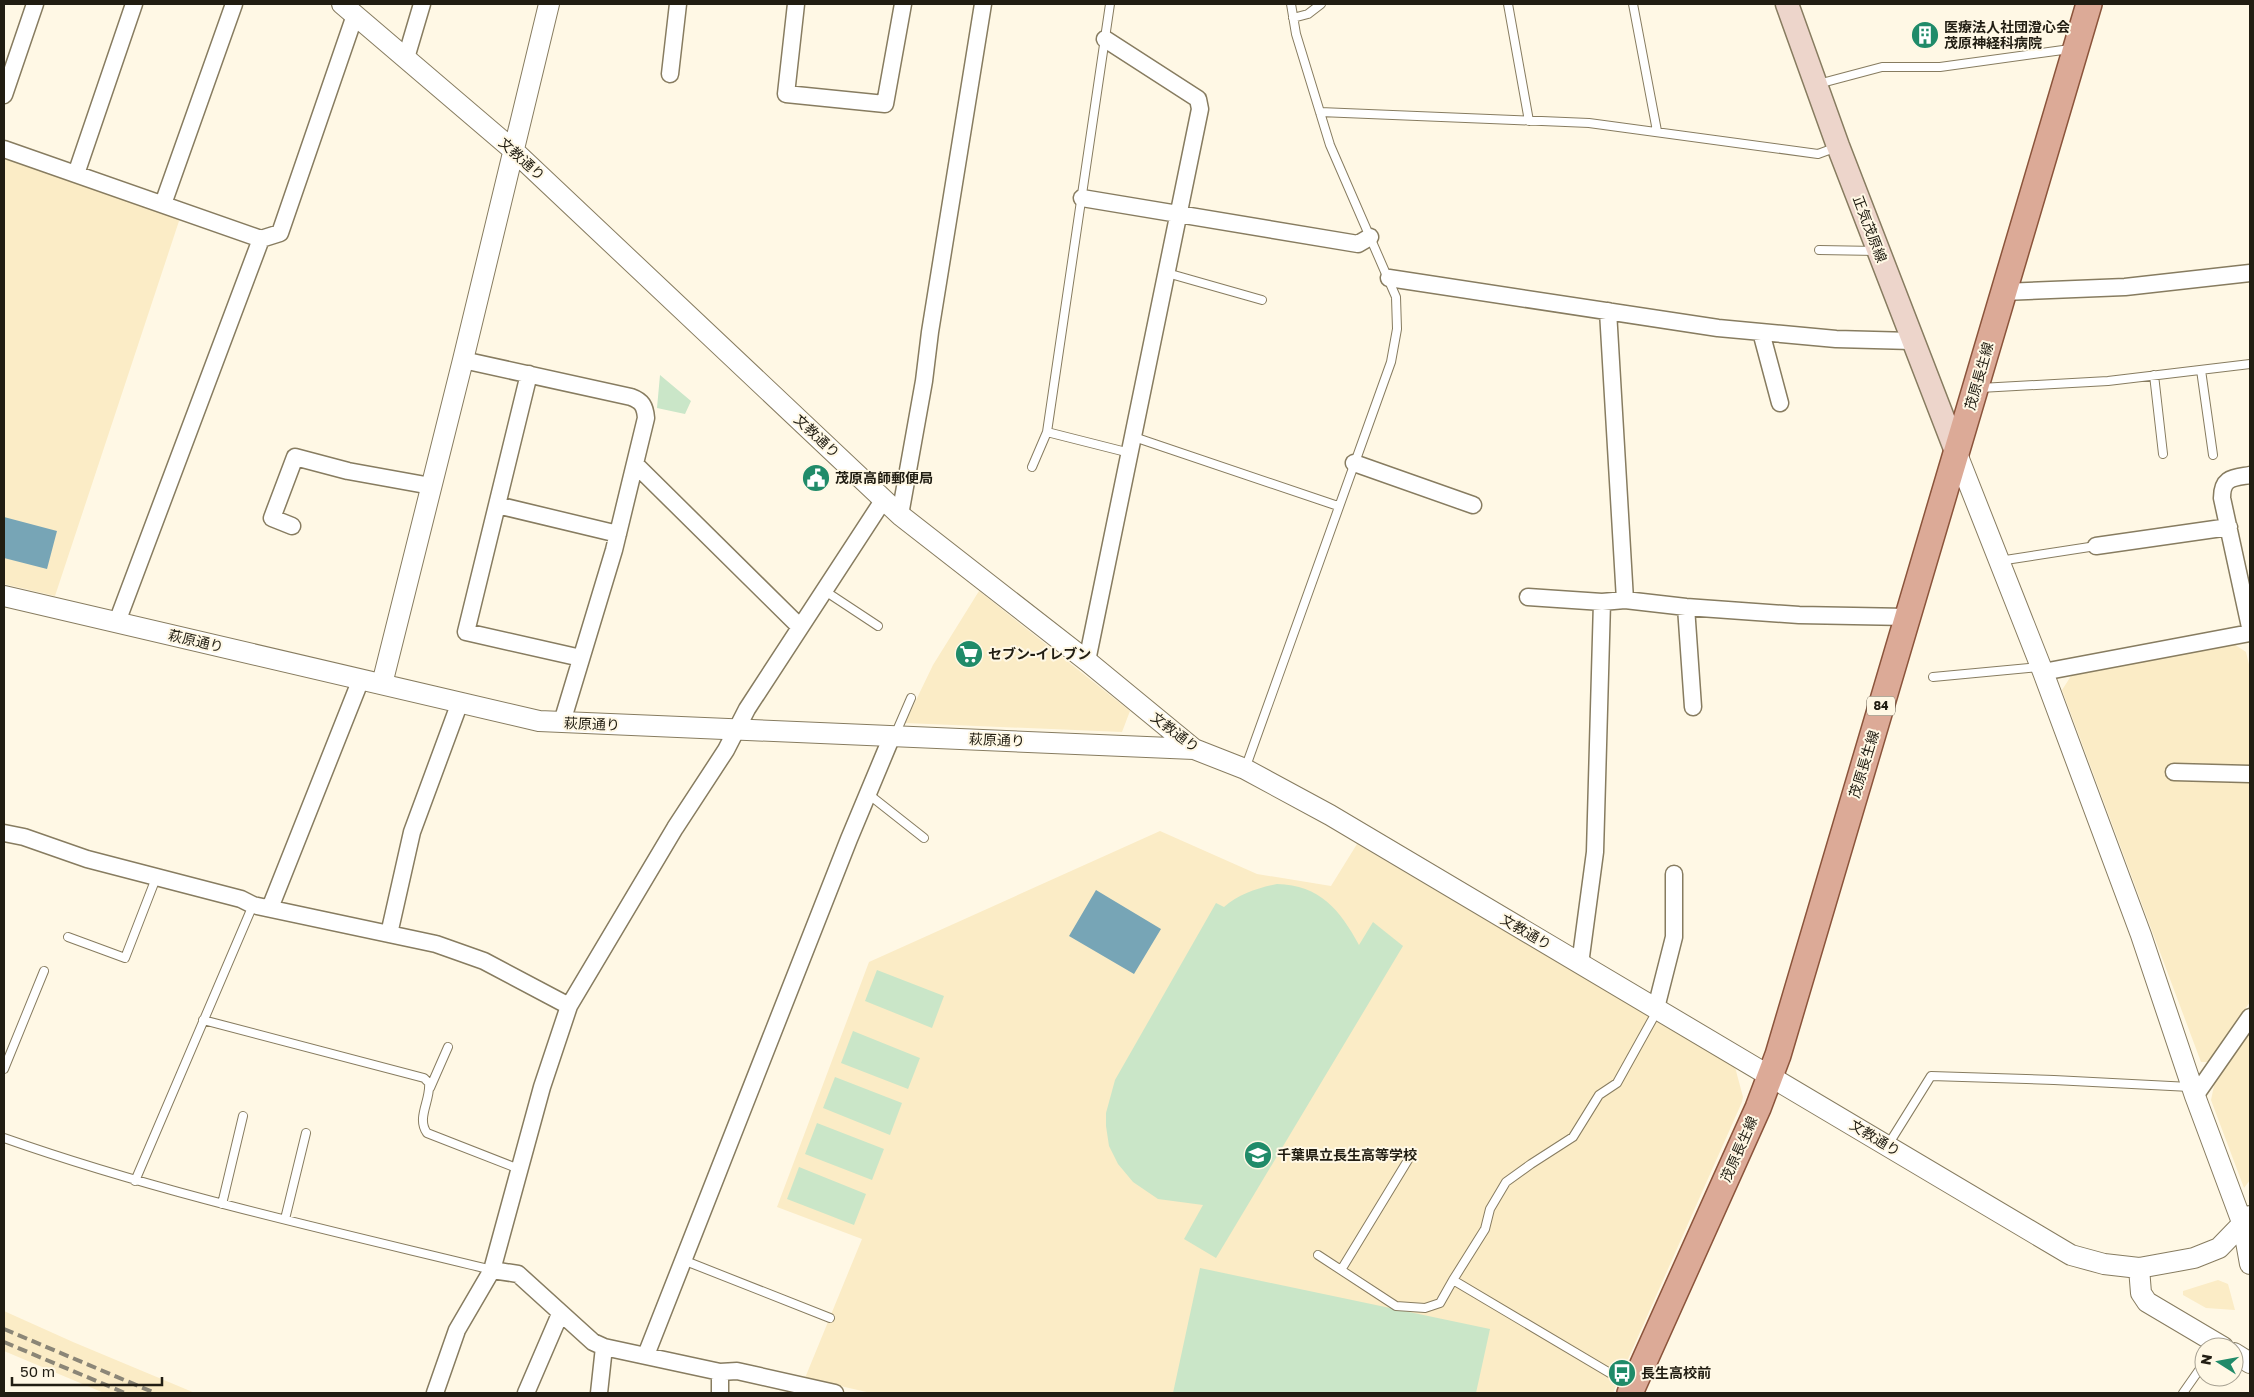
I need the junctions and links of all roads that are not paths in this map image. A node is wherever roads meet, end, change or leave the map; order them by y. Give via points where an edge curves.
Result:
1 (35, 4) edge
2 (134, 4) edge
3 (234, 4) edge
4 (422, 4) edge
5 (549, 4) edge
6 (678, 4) edge
7 (796, 4) edge
8 (903, 4) edge
9 (983, 4) edge
10 (1110, 4) edge
11 (1291, 4) edge
12 (1322, 4) edge
13 (1508, 4) edge
14 (1633, 4) edge
15 (1787, 4) edge
16 (2089, 4) edge
17 (349, 9) edge
18 (1293, 18) junction
19 (1105, 39) junction
20 (2076, 49) junction
21 (406, 58) junction
22 (670, 74) dead end
23 (1816, 84) junction
24 (4, 95) edge
25 (1320, 112) junction
26 (1529, 121) junction
27 (1657, 131) junction
28 (1838, 146) junction
29 (4, 149) edge
30 (514, 150) junction
31 (76, 174) junction
32 (1082, 198) junction
33 (163, 204) junction
34 (1179, 215) junction
35 (1370, 237) junction
36 (261, 239) junction
37 (1818, 250) dead end
38 (1878, 251) junction
39 (1167, 273) junction
40 (2250, 273) edge
41 (1389, 278) junction
42 (2003, 292) junction
43 (1262, 300) dead end
44 (1608, 312) junction
45 (1761, 332) junction
46 (1912, 341) junction
47 (463, 360) junction
48 (2250, 364) edge
49 (2201, 370) junction
50 (529, 374) junction
51 (2154, 375) junction
52 (1975, 388) junction
53 (1780, 403) dead end
54 (1046, 432) junction
55 (1134, 437) junction
56 (1130, 453) junction
57 (1957, 454) junction
58 (2163, 454) dead end
59 (2213, 455) dead end
60 (1354, 463) junction
61 (636, 465) junction
62 (1032, 467) dead end
63 (2250, 475) edge
64 (431, 486) junction
65 (884, 499) junction
66 (497, 505) junction
67 (1473, 505) dead end
68 (1338, 506) junction
69 (900, 515) junction
70 (292, 526) dead end
71 (2229, 527) junction
72 (618, 534) junction
73 (2096, 546) joint
74 (1998, 561) junction
75 (825, 591) junction
76 (4, 596) edge
77 (1528, 597) dead end
78 (1625, 600) junction
79 (1602, 602) junction
80 (1686, 607) junction
81 (1908, 617) junction
82 (117, 622) junction
83 (878, 626) dead end
84 (2250, 626) edge
85 (800, 627) junction
86 (2250, 632) edge
87 (581, 658) junction
88 (1087, 661) junction
89 (2041, 670) junction
90 (1933, 677) dead end
91 (360, 679) junction
92 (382, 684) junction
93 (912, 698) dead end
94 (460, 702) junction
95 (1693, 707) dead end
96 (562, 722) junction
97 (735, 730) junction
98 (893, 736) junction
99 (1194, 749) junction
100 (1245, 769) junction
101 (2174, 772) dead end
102 (2250, 774) edge
103 (867, 793) junction
104 (4, 833) edge
105 (924, 838) dead end
106 (1674, 874) dead end
107 (156, 878) junction
108 (252, 905) junction
109 (270, 908) junction
110 (389, 934) junction
111 (68, 937) dead end
112 (1580, 964) junction
113 (44, 971) dead end
114 (570, 1006) junction
115 (1657, 1009) junction
116 (2250, 1017) edge
117 (203, 1020) junction
118 (448, 1047) dead end
119 (4, 1069) edge
120 (1771, 1075) junction
121 (430, 1090) junction
122 (2194, 1091) junction
123 (243, 1116) dead end
124 (306, 1132) dead end
125 (4, 1138) edge
126 (1888, 1145) junction
127 (1408, 1160) dead end
128 (519, 1169) junction
129 (135, 1181) junction
130 (222, 1204) junction
131 (285, 1219) junction
132 (2246, 1220) edge
133 (1318, 1255) dead end
134 (683, 1260) junction
135 (2250, 1264) edge
136 (2139, 1268) junction
137 (492, 1270) junction
138 (1341, 1270) junction
139 (1453, 1280) junction
140 (560, 1314) junction
141 (830, 1318) dead end
142 (2204, 1337) edge
143 (604, 1347) junction
144 (646, 1355) junction
145 (720, 1372) junction
146 (2194, 1378) edge
147 (1632, 1390) edge
148 (435, 1393) edge
149 (526, 1393) edge
150 (599, 1393) edge
151 (720, 1393) edge
152 (835, 1393) edge
153 (2184, 1393) edge

1 - 24 street
2 - 31 street
3 - 33 street
4 - 21 street
5 - 30 street
6 - 22 street
7 - 8 street via 786,94 886,104
9 - 69 street
10 - 19 lane
11 - 18 lane
12 - 18 lane via 1308,14
13 - 26 lane
14 - 27 lane
15 - 23 main road, 正気茂原線
16 - 20 main road, 茂原長生線 / 84
17 - 21 street, 文教通り
17 - 36 street via 280,233
18 - 25 lane
19 - 32 lane
19 - 34 street via 1198,98 1200,103
20 - 23 lane via 1940,67 1882,67
20 - 42 main road, 茂原長生線 / 84
21 - 30 street, 文教通り
23 - 28 main road, 正気茂原線
25 - 26 lane
25 - 35 lane
26 - 27 lane via 1589,123
27 - 28 lane via 1818,154
28 - 38 main road, 正気茂原線
29 - 31 street
30 - 47 street
30 - 65 street, 文教通り
31 - 33 street
32 - 34 street
32 - 54 lane
33 - 36 street
34 - 35 street via 1358,244
34 - 39 street
35 - 41 lane
36 - 82 street
37 - 38 lane
38 - 46 main road, 正気茂原線
39 - 43 lane
39 - 55 street
40 - 42 street via 2125,287
41 - 44 street
41 - 60 lane via 1398,314 1395,346
42 - 52 main road, 茂原長生線 / 84
44 - 45 street
44 - 78 street
45 - 46 street via 1836,340
45 - 53 street
46 - 57 main road, 正気茂原線
47 - 50 street
47 - 64 street
48 - 49 lane
49 - 51 lane
49 - 59 lane
50 - 61 street via 641,401 646,418
50 - 66 street
51 - 52 lane via 2108,381
51 - 58 lane
52 - 57 main road, 茂原長生線 / 84
54 - 56 lane
54 - 62 lane
55 - 56 street
55 - 68 lane
56 - 88 street
57 - 74 street
57 - 81 main road, 茂原長生線 / 84
60 - 67 street
60 - 68 lane
61 - 72 street
61 - 85 street
63 - 71 street via 2231,478 2222,489
64 - 70 street via 348,471 295,456 272,518
64 - 92 street
65 - 69 street, 文教通り
65 - 75 street
66 - 72 street
66 - 87 street via 466,632
68 - 100 lane
69 - 88 street, 文教通り
71 - 73 street
71 - 84 street
72 - 87 street
73 - 74 lane
74 - 89 street
75 - 83 lane
75 - 85 street
76 - 82 street, 萩原通り
77 - 79 street
78 - 79 street
78 - 80 street
79 - 112 street via 1596,852
80 - 81 street via 1799,615
80 - 95 street
81 - 120 main road, 茂原長生線 / 84
82 - 91 street, 萩原通り
85 - 97 street
86 - 89 street
87 - 96 street
88 - 99 street, 文教通り
89 - 90 lane
89 - 122 street via 2141,935
91 - 92 street, 萩原通り
91 - 109 street
92 - 94 street, 萩原通り
93 - 98 lane
94 - 96 street, 萩原通り via 539,721
94 - 110 street via 412,832
96 - 97 street, 萩原通り
97 - 98 street, 萩原通り
97 - 114 street via 726,750 675,828
98 - 99 street, 萩原通り
98 - 103 street
99 - 100 street, 文教通り
100 - 112 street, 文教通り via 1330,815
101 - 102 street
103 - 105 lane
103 - 134 street
104 - 107 street
106 - 115 street via 1674,937
107 - 108 street
107 - 111 lane via 125,958
108 - 109 street
108 - 117 lane
109 - 110 street
110 - 114 street via 436,944 484,961
112 - 115 street, 文教通り
113 - 119 lane
114 - 128 street via 542,1087
115 - 120 street, 文教通り
115 - 139 lane via 1617,1083 1600,1095 1573,1137 1506,1182 1490,1209 1486,1229
116 - 122 street
117 - 121 lane via 424,1078
117 - 129 lane
118 - 121 lane
120 - 126 street, 文教通り
120 - 147 main road, 茂原長生線 / 84
121 - 128 lane via 422,1121 427,1133
122 - 126 lane via 2054,1080 1931,1076
122 - 132 street
123 - 130 lane
124 - 131 lane
125 - 129 lane
126 - 136 street, 文教通り via 2071,1255 2104,1264
127 - 138 lane
128 - 137 street
129 - 130 lane
130 - 131 lane
131 - 137 lane
132 - 135 street
132 - 136 street, 文教通り via 2219,1248 2194,1258
133 - 138 lane
134 - 141 lane
134 - 144 street
136 - 142 street via 2141,1293 2147,1302
137 - 140 street via 518,1274
137 - 148 street via 457,1330
138 - 139 lane via 1396,1306 1410,1308 1440,1303
139 - 147 lane
140 - 143 street via 593,1342
140 - 149 street
143 - 144 street
143 - 150 street
144 - 145 street
145 - 151 street
145 - 152 street via 737,1371
146 - 153 lane

